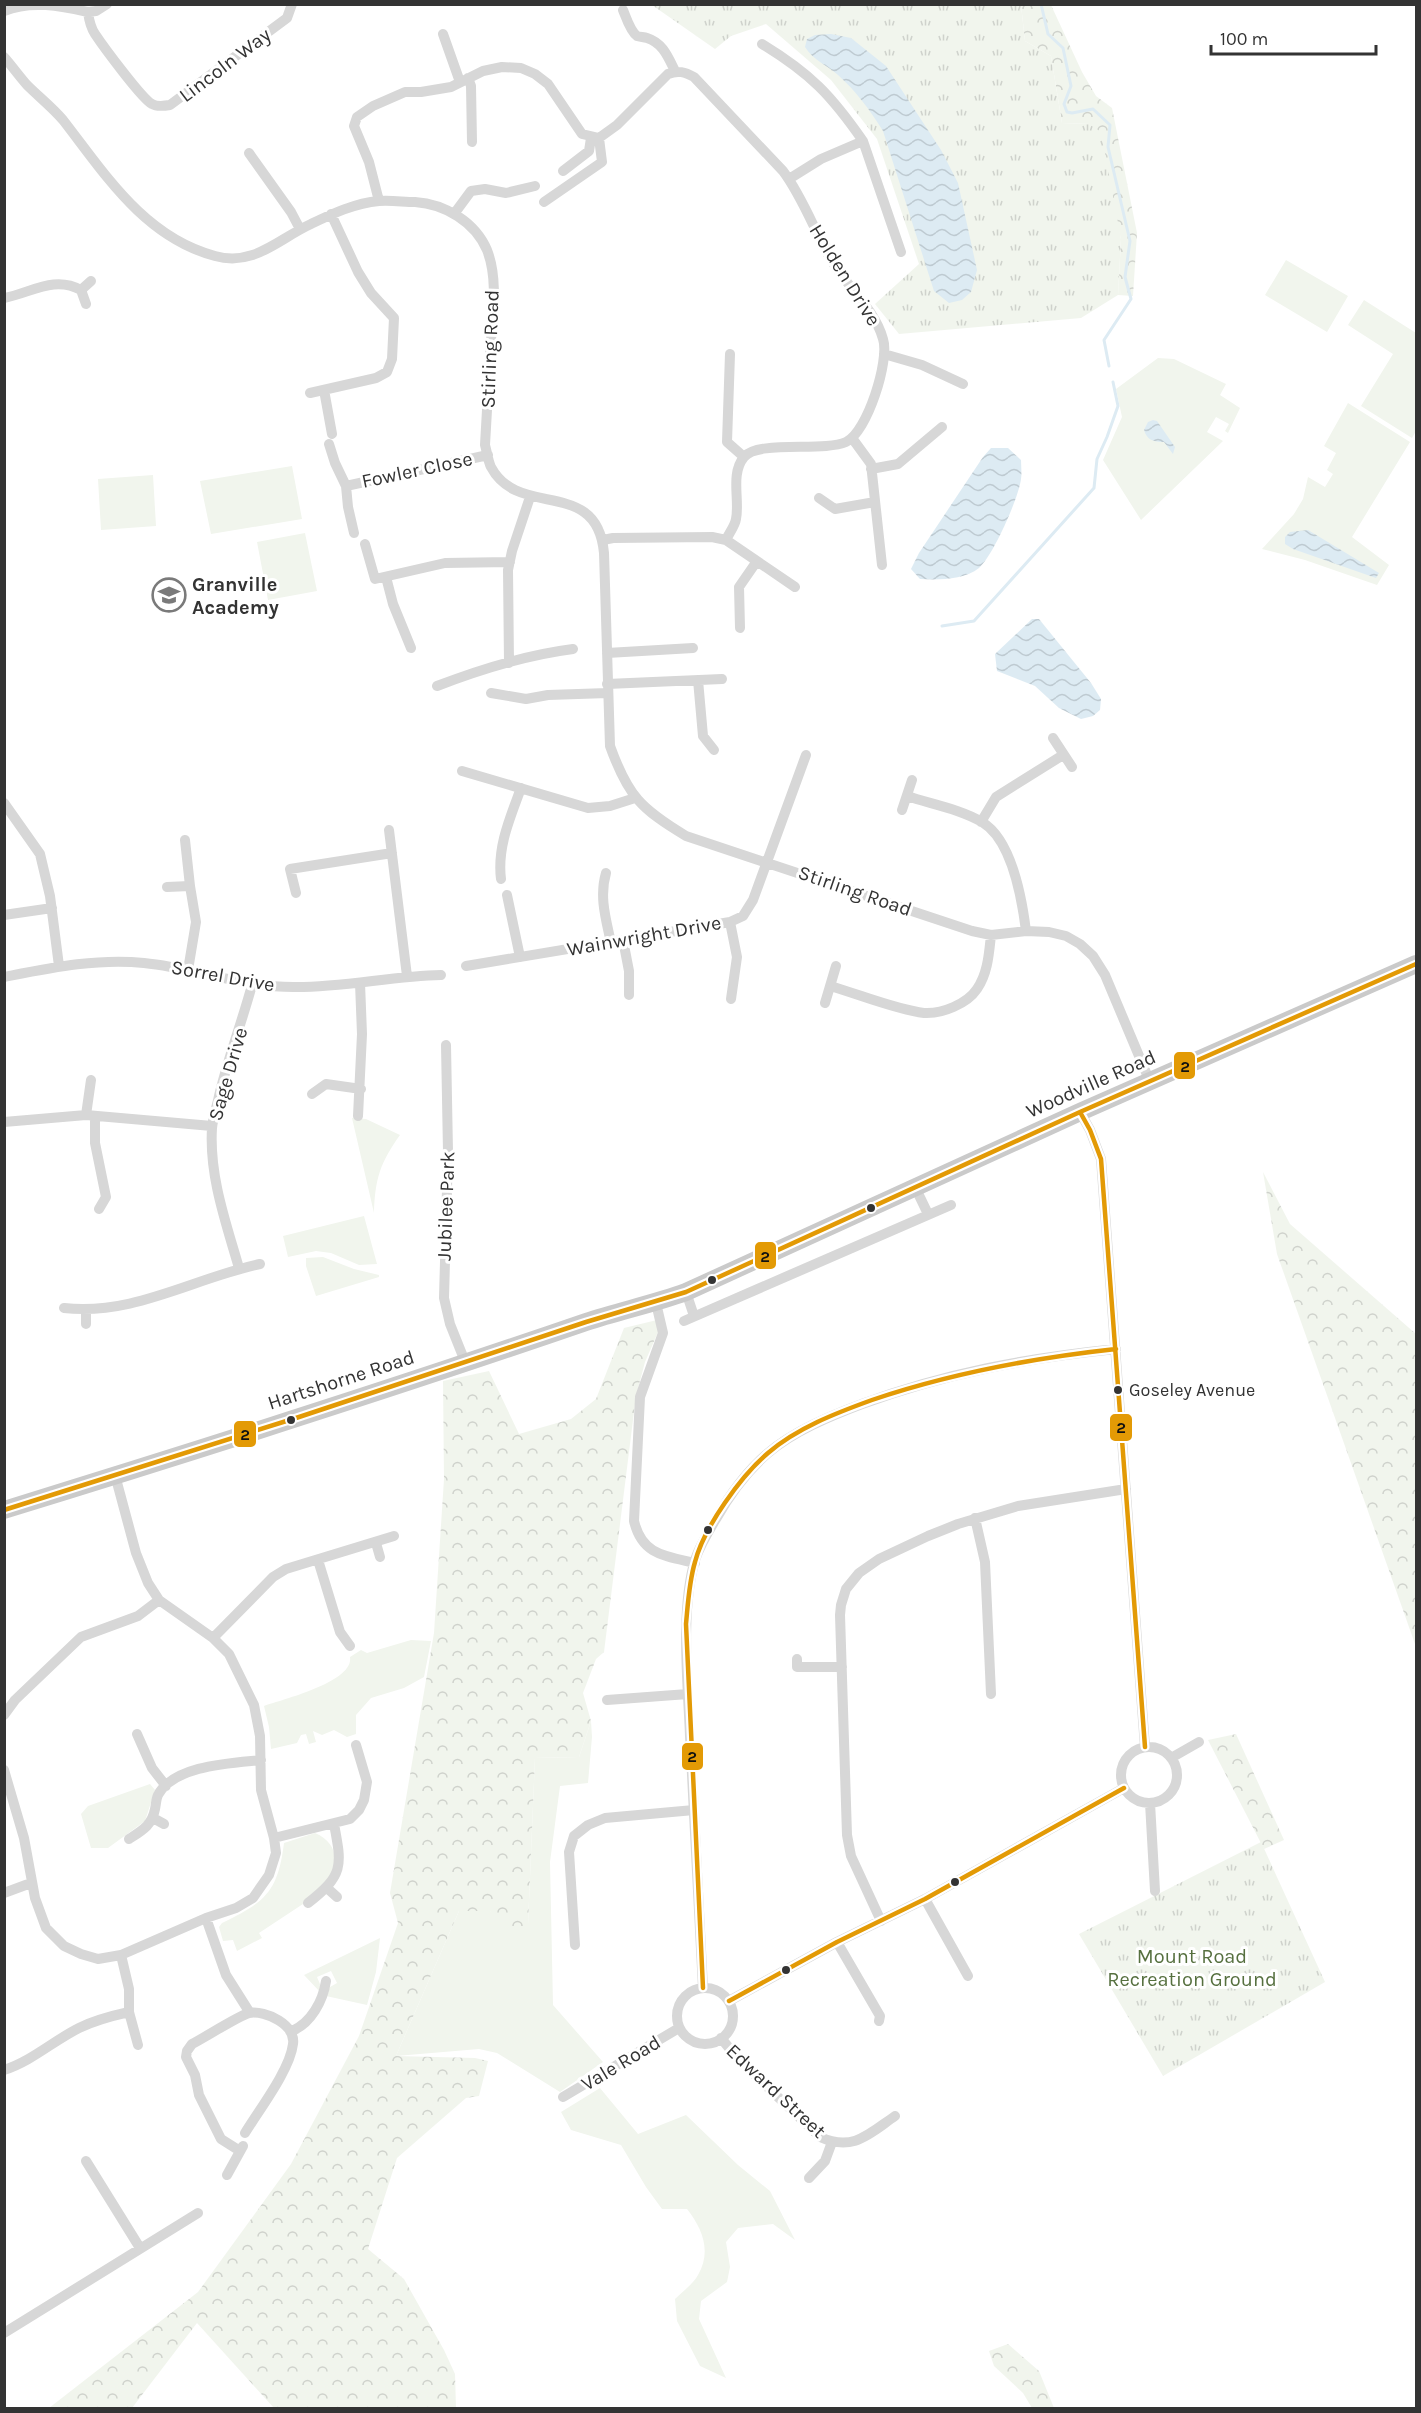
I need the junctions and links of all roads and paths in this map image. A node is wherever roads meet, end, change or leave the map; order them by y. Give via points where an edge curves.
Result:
1 (107, 4) edge
2 (292, 4) edge
3 (623, 9) dead end
4 (4, 11) edge
5 (88, 12) junction
6 (443, 34) dead end
7 (762, 44) dead end
8 (4, 57) edge
9 (675, 71) junction
10 (464, 80) junction
11 (595, 138) junction
12 (863, 141) junction
13 (472, 142) dead end
14 (249, 153) dead end
15 (563, 171) dead end
16 (789, 179) junction
17 (535, 186) dead end
18 (379, 201) junction
19 (544, 202) dead end
20 (331, 214) junction
21 (454, 214) junction
22 (300, 229) junction
23 (901, 252) dead end
24 (91, 280) dead end
25 (81, 290) junction
26 (4, 298) edge
27 (86, 304) dead end
28 (730, 354) dead end
29 (884, 354) junction
30 (963, 384) dead end
31 (324, 390) junction
32 (310, 393) dead end
33 (942, 427) dead end
34 (852, 438) junction
35 (488, 455) junction
36 (744, 457) junction
37 (872, 469) junction
38 (346, 486) junction
39 (530, 497) junction
40 (819, 498) dead end
41 (875, 502) junction
42 (354, 533) dead end
43 (603, 540) junction
44 (726, 540) junction
45 (365, 544) dead end
46 (757, 561) junction
47 (510, 562) junction
48 (882, 565) dead end
49 (386, 576) junction
50 (795, 587) dead end
51 (740, 628) dead end
52 (411, 648) dead end
53 (693, 648) dead end
54 (573, 649) dead end
55 (606, 653) junction
56 (509, 663) junction
57 (722, 679) dead end
58 (698, 680) junction
59 (437, 686) dead end
60 (608, 688) junction
61 (491, 693) dead end
62 (1053, 738) dead end
63 (714, 750) dead end
64 (806, 755) dead end
65 (1063, 755) junction
66 (1072, 767) dead end
67 (462, 771) dead end
68 (912, 780) dead end
69 (521, 789) junction
70 (907, 796) junction
71 (635, 798) junction
72 (4, 803) edge
73 (902, 810) dead end
74 (981, 822) junction
75 (389, 830) dead end
76 (185, 840) dead end
77 (392, 853) junction
78 (767, 861) junction
79 (606, 873) dead end
80 (501, 879) dead end
81 (190, 886) junction
82 (166, 887) dead end
83 (296, 893) dead end
84 (507, 895) dead end
85 (52, 908) junction
86 (4, 915) edge
87 (730, 922) junction
88 (1026, 931) junction
89 (991, 935) junction
90 (623, 940) junction
91 (611, 943) junction
92 (520, 957) junction
93 (1416, 964) edge
94 (58, 966) junction
95 (466, 966) dead end
96 (836, 966) dead end
97 (188, 970) junction
98 (441, 975) dead end
99 (407, 976) junction
100 (4, 977) edge
101 (360, 983) junction
102 (252, 985) junction
103 (830, 986) junction
104 (629, 995) dead end
105 (731, 999) dead end
106 (825, 1003) dead end
107 (446, 1045) dead end
108 (91, 1080) dead end
109 (1150, 1082) junction
110 (361, 1089) junction
111 (312, 1094) dead end
112 (1080, 1112) junction
113 (91, 1116) junction
114 (358, 1116) dead end
115 (4, 1122) edge
116 (212, 1126) junction
117 (916, 1189) junction
118 (951, 1204) dead end
119 (99, 1209) dead end
120 (928, 1214) junction
121 (260, 1263) dead end
122 (239, 1268) junction
123 (686, 1292) junction
124 (656, 1303) junction
125 (64, 1308) dead end
126 (86, 1310) junction
127 (86, 1324) dead end
128 (1116, 1349) junction
129 (466, 1364) junction
130 (116, 1475) junction
131 (1126, 1489) junction
132 (4, 1510) edge
133 (975, 1518) junction
134 (394, 1536) dead end
135 (376, 1543) junction
136 (380, 1557) dead end
137 (318, 1560) junction
138 (695, 1563) junction
139 (159, 1600) junction
140 (213, 1638) junction
141 (350, 1646) dead end
142 (797, 1659) dead end
143 (842, 1667) junction
144 (688, 1694) junction
145 (991, 1694) dead end
146 (607, 1700) dead end
147 (4, 1715) edge
148 (137, 1734) dead end
149 (1199, 1742) dead end
150 (356, 1744) dead end
151 (1145, 1747) junction
152 (1171, 1758) junction
153 (261, 1760) junction
154 (4, 1770) edge
155 (166, 1786) junction
156 (1124, 1788) junction
157 (1150, 1803) junction
158 (694, 1810) junction
159 (153, 1818) junction
160 (164, 1824) dead end
161 (334, 1824) junction
162 (274, 1838) junction
163 (129, 1839) dead end
164 (31, 1883) junction
165 (327, 1888) junction
166 (1155, 1891) dead end
167 (4, 1893) edge
168 (337, 1897) dead end
169 (925, 1899) junction
170 (308, 1903) dead end
171 (206, 1918) junction
172 (881, 1921) junction
173 (837, 1942) junction
174 (575, 1945) dead end
175 (121, 1955) junction
176 (968, 1976) dead end
177 (326, 1981) dead end
178 (703, 1988) junction
179 (729, 2001) junction
180 (129, 2012) junction
181 (250, 2013) junction
182 (879, 2021) dead end
183 (680, 2028) junction
184 (292, 2031) junction
185 (721, 2038) junction
186 (138, 2045) dead end
187 (4, 2070) edge
188 (563, 2097) dead end
189 (895, 2115) dead end
190 (245, 2133) dead end
191 (832, 2142) junction
192 (86, 2161) dead end
193 (227, 2175) dead end
194 (809, 2178) dead end
195 (198, 2213) dead end
196 (140, 2248) junction
197 (4, 2333) edge

1 - 5 street
2 - 5 street, Lincoln Way via 287,18 170,105 160,106 144,96 109,52 94,32
3 - 9 street via 637,35 659,44
4 - 5 street via 16,6 57,5
6 - 10 street
7 - 12 street via 815,81
8 - 22 street, Stirling Road via 61,118 107,180 165,233 188,246 235,260 264,252
9 - 11 street via 617,125
9 - 16 street, Holden Drive via 694,78
10 - 11 street via 502,67 535,74 548,84 582,134
10 - 13 street via 471,86
10 - 18 street via 451,87 405,92 357,117 356,134 369,162
11 - 15 street via 589,151
11 - 19 street via 603,162
12 - 16 street via 821,159
12 - 23 street
14 - 22 street
16 - 29 street, Holden Drive via 833,263 876,322 884,340
17 - 21 street via 506,193 471,191
18 - 20 street, Stirling Road
18 - 21 street, Stirling Road via 423,203
20 - 22 street, Stirling Road
20 - 31 street via 358,272 394,318 393,359 387,372 376,378
21 - 35 street, Stirling Road via 469,224 487,250 494,288 485,445
24 - 25 street
25 - 26 street via 67,284 48,284
25 - 27 street
28 - 36 street via 727,442
29 - 30 street via 922,365
29 - 34 street, Holden Drive via 875,394
31 - 32 street
31 - 38 street, Fowler Close via 335,463
33 - 37 street via 898,464
34 - 36 street via 833,446 766,449
34 - 37 street
35 - 38 street, Fowler Close
35 - 39 street, Stirling Road via 491,467 503,482
36 - 44 street via 737,469 736,520
37 - 41 street
38 - 42 street, Fowler Close
39 - 43 street, Stirling Road via 571,503 596,524
39 - 47 street
40 - 41 street via 835,509
41 - 48 street
43 - 44 street
43 - 55 street, Stirling Road
44 - 46 street
45 - 49 street via 375,579
46 - 50 street
46 - 51 street via 739,587
47 - 49 street via 445,563
47 - 56 street
49 - 52 street
53 - 55 street
54 - 56 street via 540,653
55 - 60 street, Stirling Road
56 - 59 street
57 - 58 street
58 - 60 street
58 - 63 street via 703,736
60 - 61 street via 526,699
60 - 71 street, Stirling Road via 610,746
62 - 65 street
64 - 78 street, Wainwright Drive
65 - 66 street
65 - 74 street via 996,797
67 - 69 street
68 - 70 street
69 - 71 street via 588,808
69 - 80 street via 501,849
70 - 73 street
70 - 74 street
71 - 78 street, Stirling Road via 646,810 686,836
72 - 85 street via 40,854
74 - 88 street via 990,828 1007,854 1020,894
75 - 77 street
76 - 81 street
77 - 83 street via 290,869
77 - 99 street
78 - 87 street, Wainwright Drive via 753,900 743,916
78 - 89 street, Stirling Road
79 - 91 street via 603,907
81 - 82 street
81 - 97 street via 196,922
84 - 92 street
85 - 86 street
85 - 94 street
87 - 90 street, Wainwright Drive
87 - 105 street via 737,957
88 - 89 street, Stirling Road
88 - 109 street, Stirling Road via 1066,936 1093,956 1105,975
89 - 103 street via 988,959 977,990 963,1003 946,1010 925,1013
90 - 91 street, Wainwright Drive
90 - 104 street
91 - 92 street, Wainwright Drive
92 - 95 street, Wainwright Drive
93 - 109 main road, Woodville Road
94 - 97 street, Sorrel Drive via 144,963
94 - 100 street, Sorrel Drive
96 - 103 street
97 - 102 street, Sorrel Drive
98 - 99 street, Sorrel Drive
99 - 101 street, Sorrel Drive
101 - 102 street, Sorrel Drive
101 - 110 street
102 - 116 street, Sage Drive
103 - 106 street
107 - 129 street, Jubilee Park via 444,1298
108 - 113 street
109 - 112 main road, Woodville Road
110 - 111 street via 326,1084
110 - 114 street
112 - 117 main road, Woodville Road
112 - 128 street via 1101,1159
113 - 115 street
113 - 116 street
113 - 119 street via 106,1197
116 - 122 street, Sage Drive via 213,1163 221,1207
117 - 120 street
117 - 123 main road, Woodville Road
118 - 120 street
120 - 123 street via 689,1318
121 - 122 street
122 - 126 street via 140,1302
123 - 124 main road, Woodville Road
124 - 129 main road, Hartshorne Road via 590,1321
124 - 138 street via 663,1332 640,1397 634,1521 647,1547 665,1557
125 - 126 street
126 - 127 street
128 - 131 street
128 - 138 street via 1063,1354 954,1374 886,1395 818,1423 769,1452 743,1478 719,1512
129 - 130 main road, Hartshorne Road
130 - 132 main road, Hartshorne Road
130 - 139 street via 136,1553
131 - 133 street via 1018,1506
131 - 151 street
133 - 143 street via 899,1550 859,1573 846,1589 841,1605
133 - 145 street via 985,1562
134 - 135 street
135 - 136 street
135 - 137 street
137 - 140 street via 273,1577
137 - 141 street via 340,1632
138 - 144 street via 687,1615
139 - 140 street
139 - 147 street via 138,1617 81,1637
140 - 153 street via 238,1668 254,1705
142 - 143 street via 797,1667
143 - 172 street via 847,1835 856,1869
144 - 146 street
144 - 158 street
148 - 155 street via 152,1768
149 - 152 street
150 - 161 street via 367,1782 364,1800 350,1819
151 - 152 street via 1159,1749
151 - 156 street via 1135,1750 1122,1767
152 - 157 street via 1176,1769 1174,1786 1162,1800
153 - 155 street via 210,1766 186,1773
153 - 162 street via 261,1790
154 - 164 street via 24,1838
155 - 159 street via 158,1795
156 - 157 street via 1140,1802
156 - 169 street
157 - 166 street
158 - 174 street via 605,1818 574,1836 569,1852
158 - 178 street
159 - 160 street
159 - 163 street via 147,1828
161 - 162 street
161 - 165 street via 339,1866
162 - 171 street via 276,1853 272,1866 253,1898
164 - 167 street
164 - 175 street via 46,1928 64,1946 98,1959
165 - 168 street
165 - 170 street
169 - 172 street
169 - 176 street
171 - 175 street
171 - 181 street via 226,1975
172 - 173 street
173 - 179 street
173 - 182 street via 880,2016
175 - 180 street via 129,1989
177 - 184 street via 314,2012 302,2027
178 - 179 street via 713,1989
178 - 183 street via 690,1991 680,2001 676,2014
179 - 185 street via 732,2021
180 - 186 street
180 - 187 street via 77,2029 18,2066
181 - 184 street via 271,2017
181 - 193 street via 186,2051 198,2095 220,2139 242,2149
183 - 185 street via 685,2036 703,2043
183 - 188 street, Vale Road
184 - 190 street via 292,2049 279,2080
185 - 191 street, Edward Street via 820,2137
189 - 191 street, Edward Street via 860,2140
191 - 194 street, Edward Street via 825,2161
192 - 196 street
195 - 196 street
196 - 197 street

